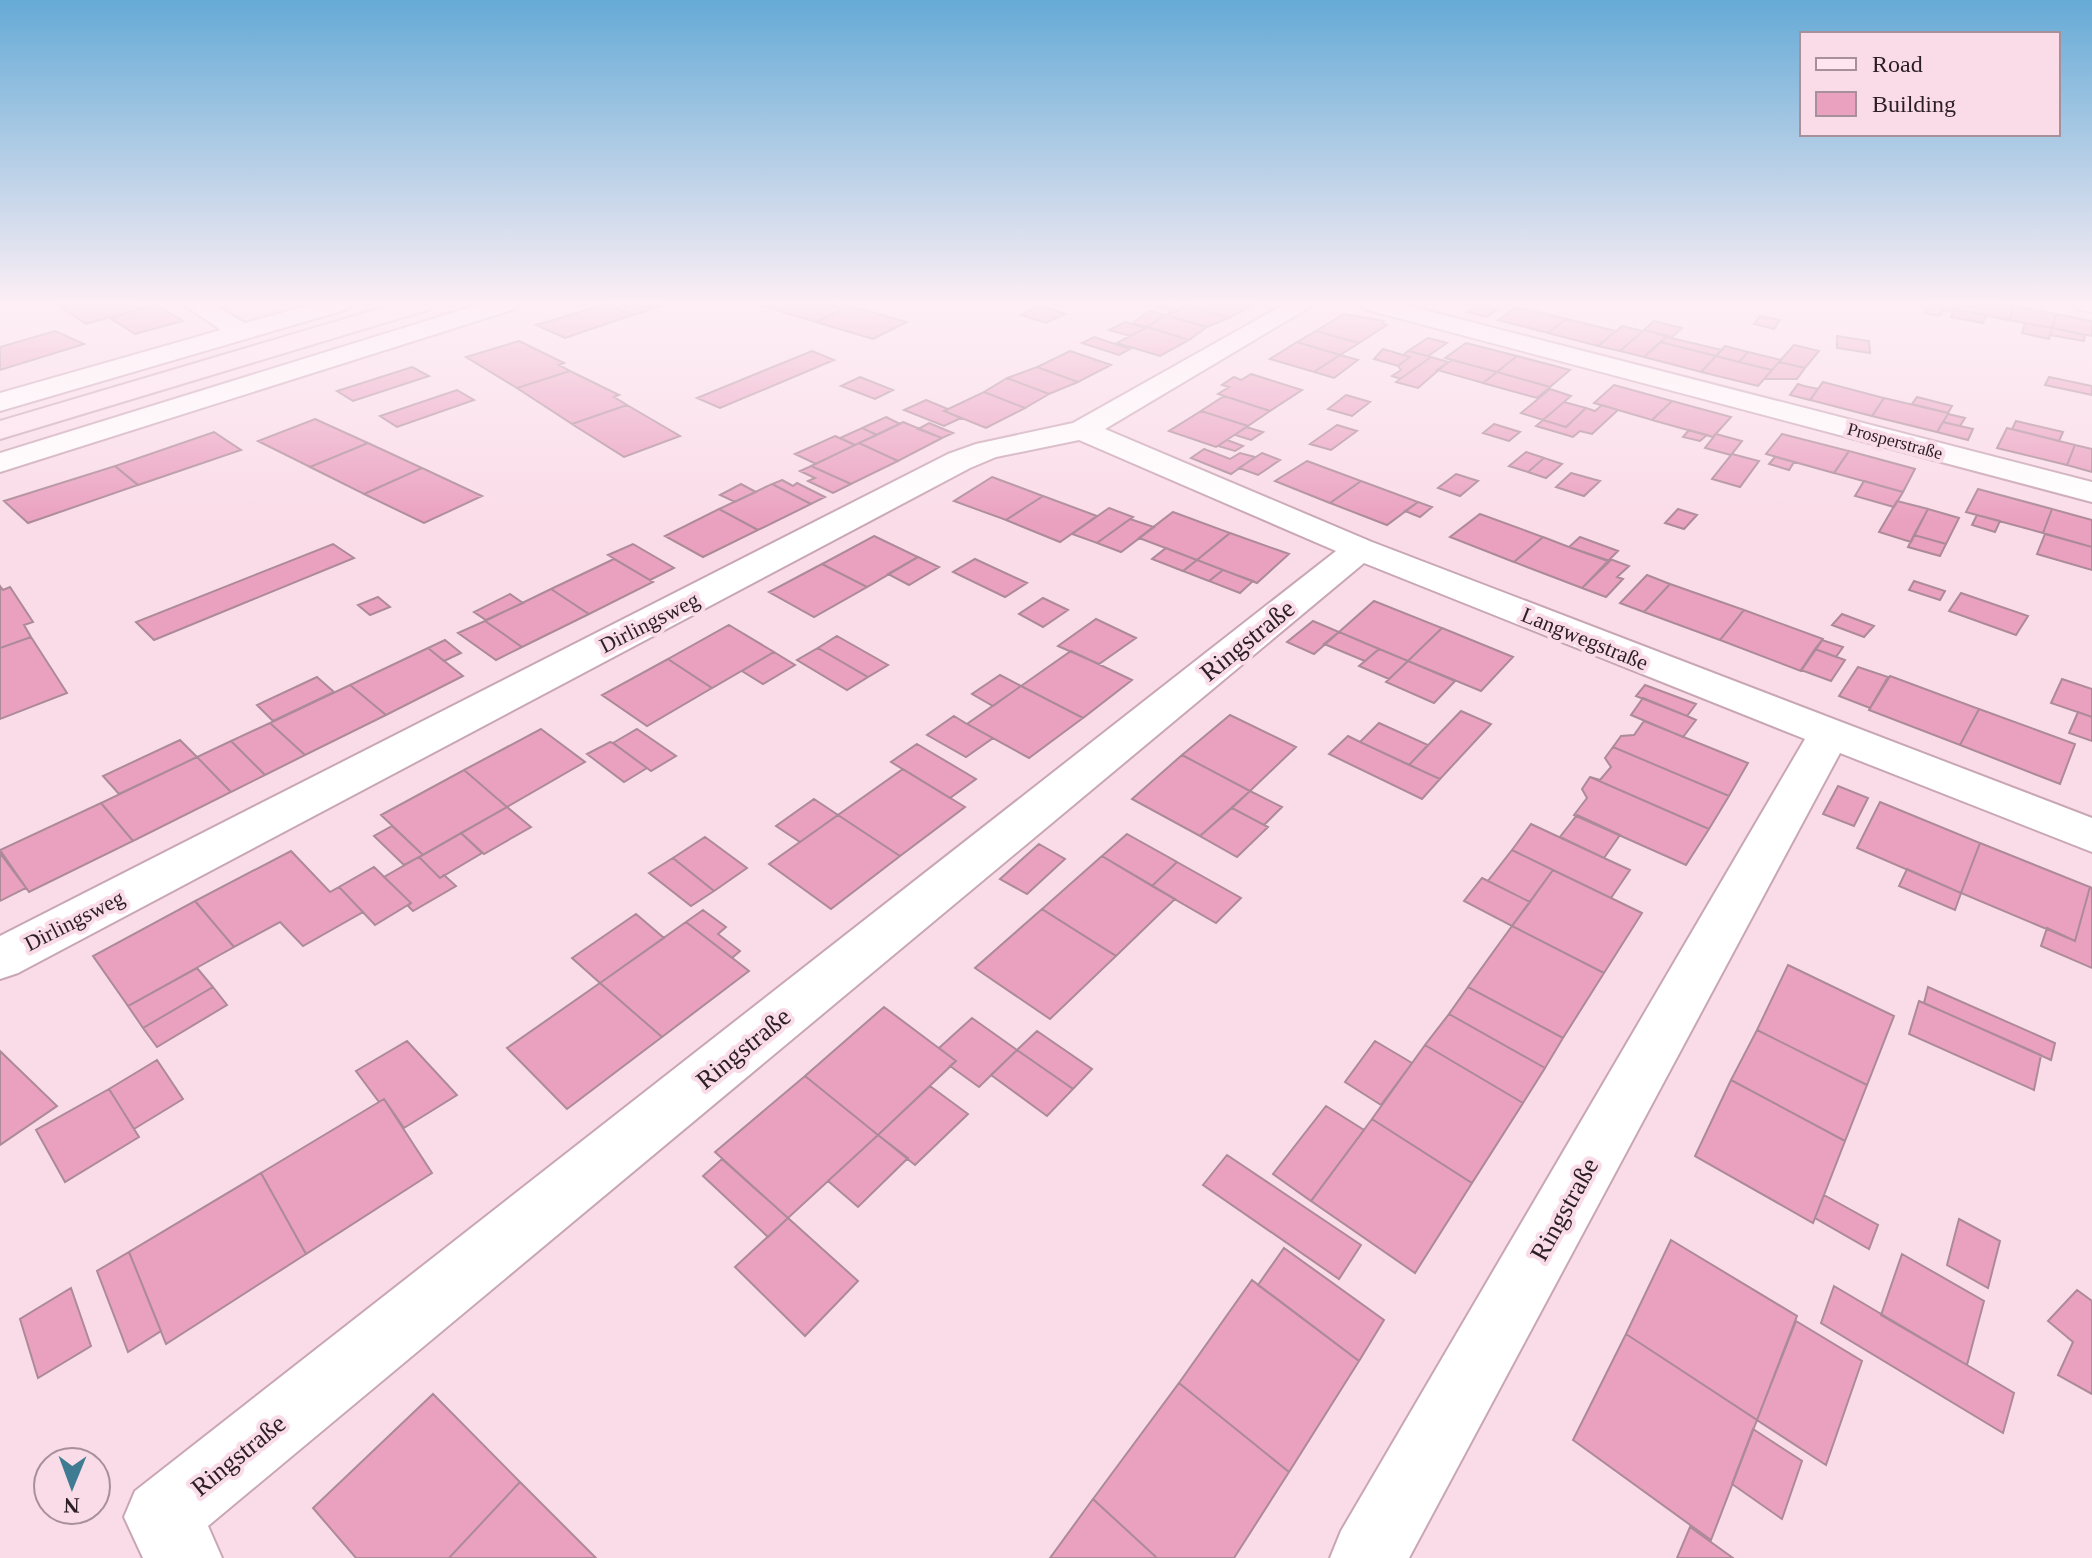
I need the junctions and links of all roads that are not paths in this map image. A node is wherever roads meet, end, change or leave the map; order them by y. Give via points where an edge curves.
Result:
1 (87, 377) edge
2 (178, 377) edge
3 (275, 377) edge
4 (1175, 377) edge
5 (1651, 377) edge
6 (0, 402) edge
7 (0, 430) edge
8 (1082, 430) junction
9 (0, 463) edge
10 (2092, 492) edge
11 (1360, 549) junction
12 (1829, 734) junction
13 (2092, 836) edge
14 (0, 959) edge
15 (184, 1558) edge
16 (1368, 1558) edge

1 - 6 street
2 - 7 main road
3 - 9 street
4 - 8 street, Dirlingsweg
5 - 10 street, Prosperstraße
8 - 11 street, Langwegstraße
8 - 14 street, Dirlingsweg via 959,461
11 - 12 street, Langwegstraße
11 - 15 street, Ringstraße via 161,1517
12 - 13 street, Langwegstraße
12 - 16 street, Ringstraße

